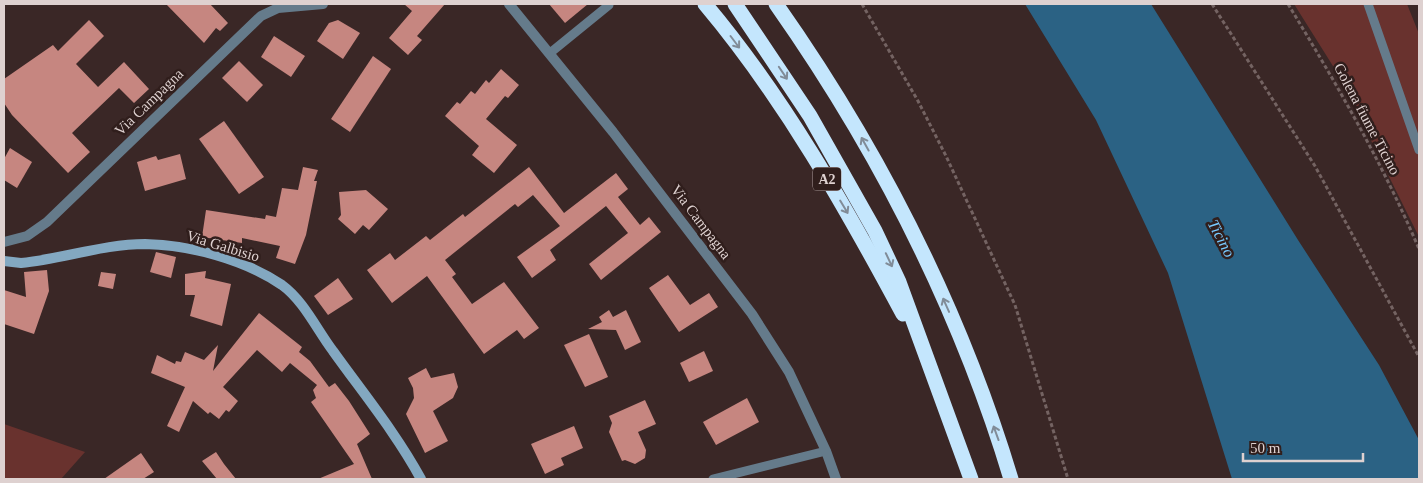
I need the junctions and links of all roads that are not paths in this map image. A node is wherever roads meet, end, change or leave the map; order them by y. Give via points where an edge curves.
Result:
1 (323, 4) edge
2 (509, 4) edge
3 (705, 4) edge
4 (735, 4) edge
5 (776, 4) edge
6 (1368, 4) edge
7 (608, 5) edge
8 (550, 54) junction
9 (1419, 150) edge
10 (4, 242) edge
11 (4, 261) edge
12 (931, 367) junction
13 (826, 451) junction
14 (421, 479) edge
15 (712, 479) edge
16 (836, 479) edge
17 (971, 479) edge
18 (1011, 479) edge

1 - 10 street, Via Campagna via 278,8 261,16 47,222 27,236
2 - 8 street, Via Campagna
3 -> 12 highway, A2 via 762,78 808,146
4 -> 12 highway, A2 via 794,90 852,187 899,282
18 -> 5 highway via 965,350 910,228 856,127
6 - 9 lane
7 - 8 lane
8 - 13 street, Via Campagna via 752,314 789,372
11 - 14 street, Via Galbisio via 21,263 130,245 160,245 207,254 264,274 302,306 383,418
12 - 17 highway, A2
13 - 15 lane
13 - 16 street, Via Campagna

